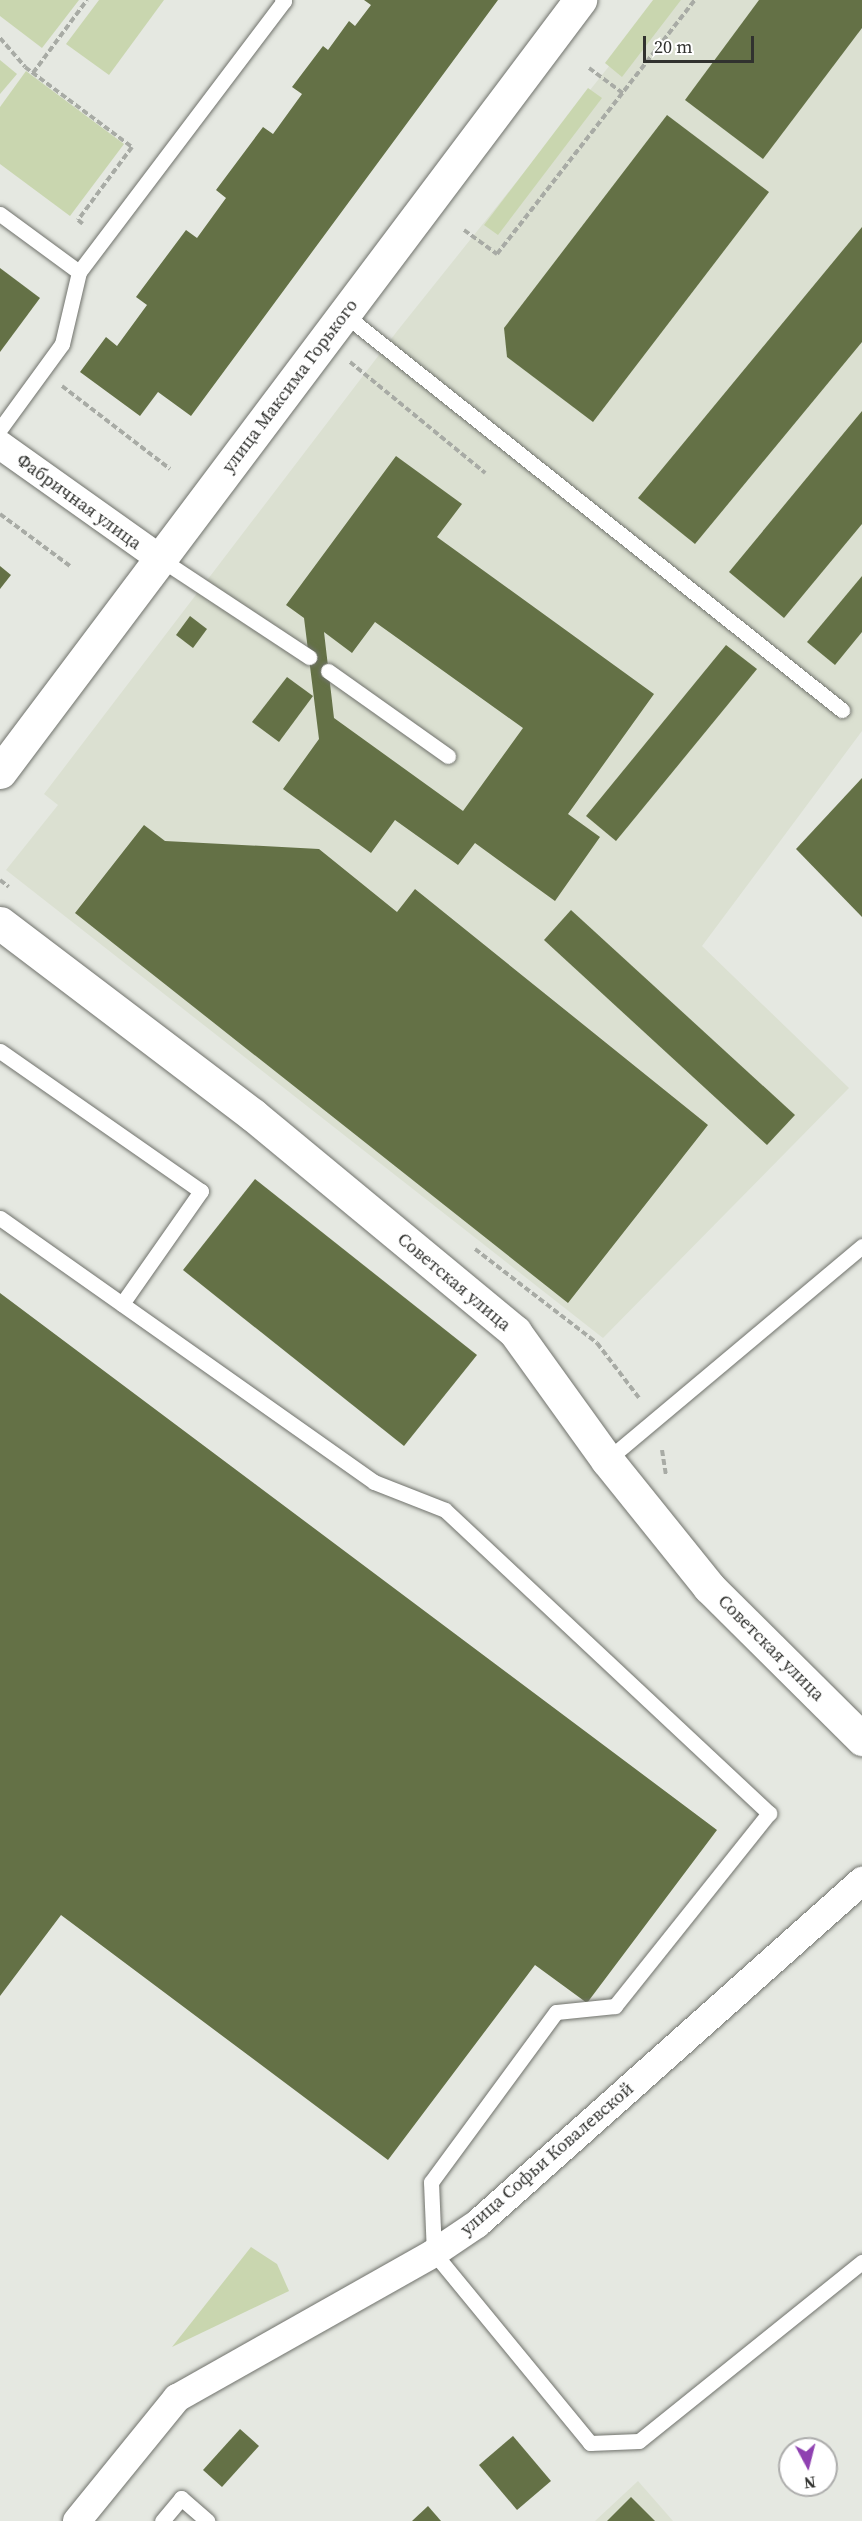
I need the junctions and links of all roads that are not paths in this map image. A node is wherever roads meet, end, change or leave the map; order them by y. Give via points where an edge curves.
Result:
1 (282, 0) edge
2 (580, 0) edge
3 (0, 214) edge
4 (80, 272) junction
5 (345, 315) junction
6 (0, 429) edge
7 (0, 445) edge
8 (159, 558) junction
9 (309, 657) dead end
10 (328, 671) dead end
11 (842, 710) dead end
12 (448, 756) dead end
13 (0, 772) edge
14 (0, 923) edge
15 (0, 1051) edge
16 (0, 1218) edge
17 (862, 1246) edge
18 (122, 1304) junction
19 (607, 1460) junction
20 (862, 1739) edge
21 (862, 1881) edge
22 (434, 2253) junction
23 (862, 2262) edge
24 (76, 2521) edge
25 (162, 2521) edge
26 (207, 2521) edge

1 - 4 lane
2 - 5 street, улица Максима Горького
3 - 4 lane
4 - 6 lane via 62,344
5 - 8 street, улица Максима Горького
5 - 11 lane
7 - 8 street, Фабричная улица
8 - 9 lane
8 - 13 street, улица Максима Горького
10 - 12 lane
14 - 19 street, Советская улица via 253,1115 515,1332
15 - 18 lane via 201,1191
16 - 18 lane
17 - 19 lane
18 - 22 lane via 374,1482 445,1510 769,1813 615,2006 556,2012 431,2182
19 - 20 street, Советская улица via 710,1587
21 - 22 street, улица Софьи Ковалевской via 477,2224
22 - 23 lane via 590,2443 639,2441
22 - 24 street, улица Софьи Ковалевской via 177,2398
25 - 26 lane via 181,2498

